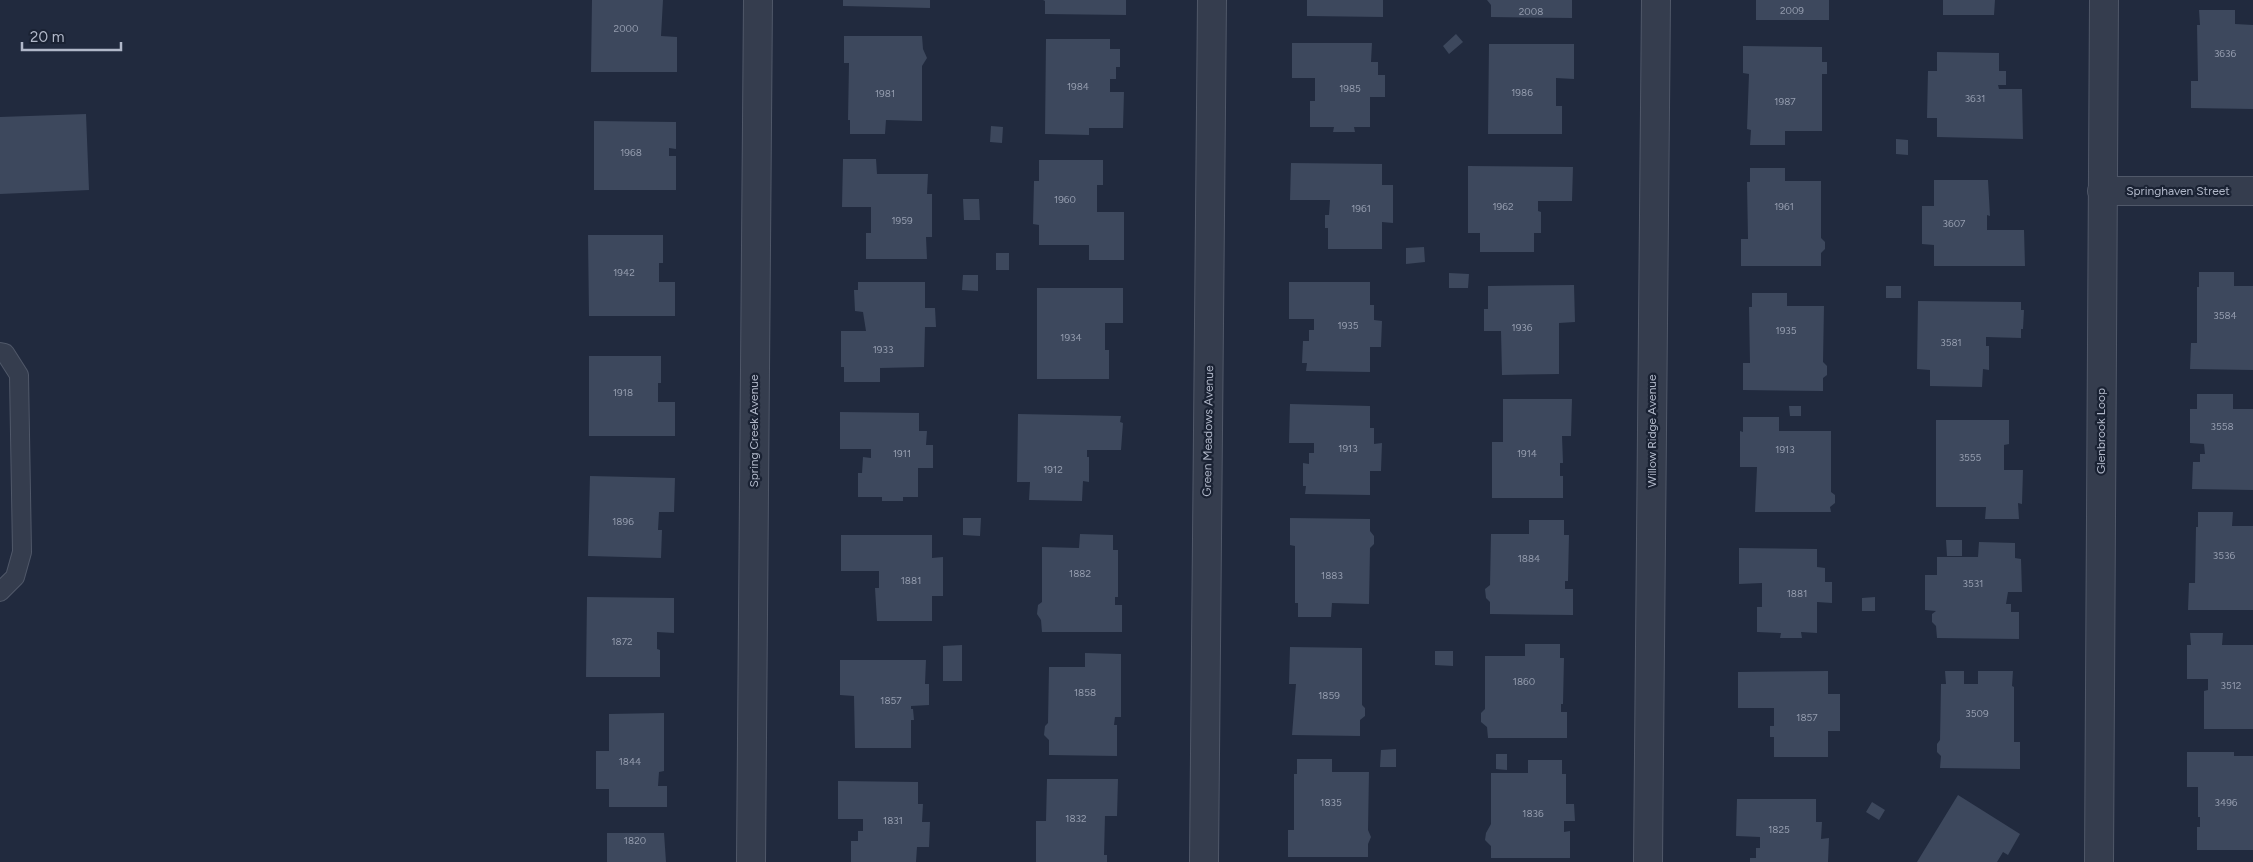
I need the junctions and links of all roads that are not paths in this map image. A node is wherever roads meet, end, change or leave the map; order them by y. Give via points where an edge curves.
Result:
1 (758, 0) edge
2 (1212, 0) edge
3 (1656, 0) edge
4 (2104, 0) edge
5 (2102, 191) junction
6 (2253, 191) edge
7 (0, 352) edge
8 (0, 592) edge
9 (751, 862) edge
10 (1204, 862) edge
11 (1648, 862) edge
12 (2099, 862) edge

1 - 9 street, Spring Creek Avenue
2 - 10 street, Green Meadows Avenue
3 - 11 street, Willow Ridge Avenue
4 - 5 street, Glenbrook Loop
5 - 6 street, Springhaven Street
5 - 12 street, Glenbrook Loop
7 - 8 lane via 5,353 19,375 22,552 15,577

